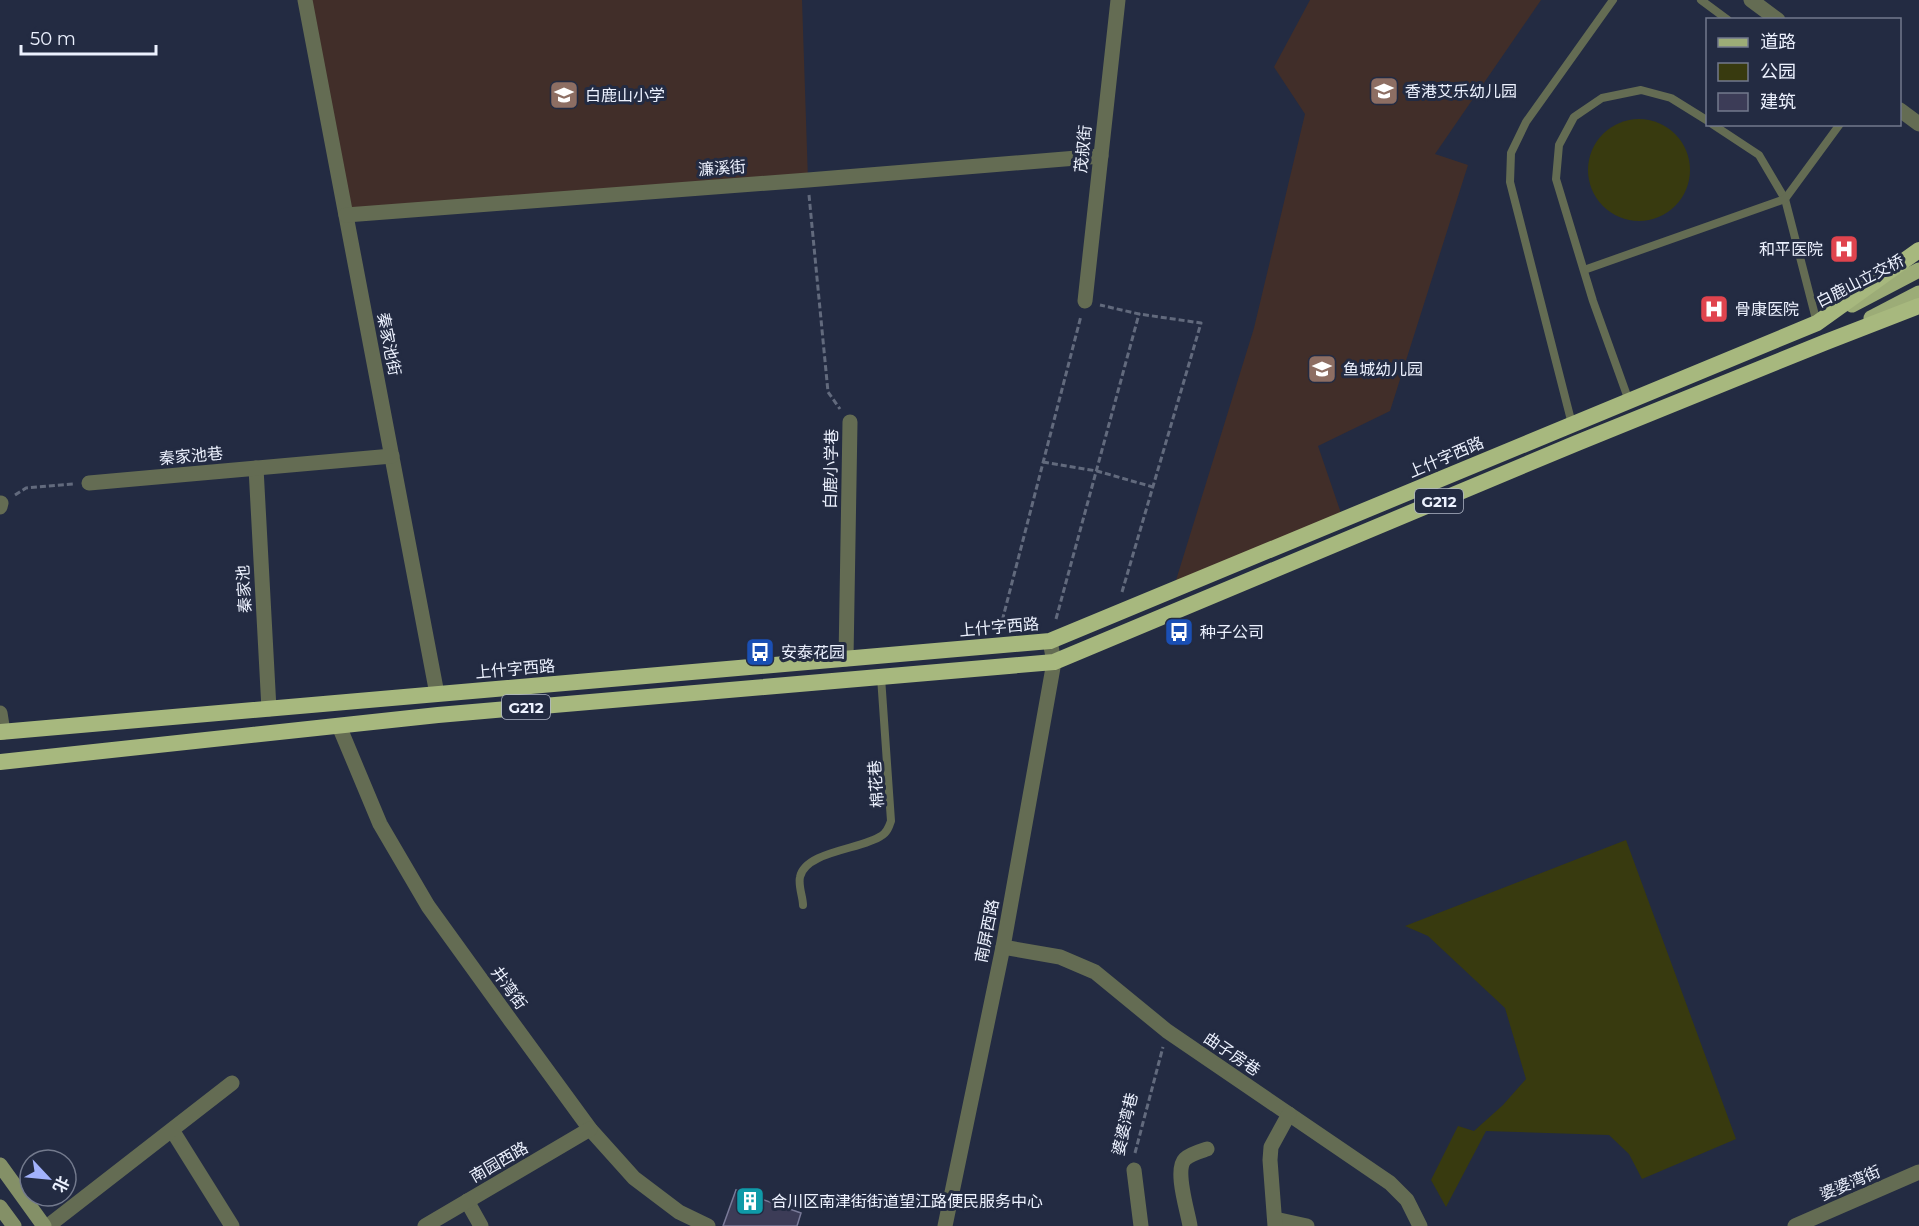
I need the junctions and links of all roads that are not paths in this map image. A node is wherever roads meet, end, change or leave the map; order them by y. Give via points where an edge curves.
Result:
1 (305, 0) edge
2 (1118, 0) edge
3 (1612, 0) edge
4 (1701, 0) edge
5 (1751, 0) edge
6 (1725, 18) edge
7 (1775, 18) edge
8 (1901, 111) edge
9 (1706, 120) edge
10 (1919, 124) edge
11 (1715, 126) edge
12 (1839, 126) edge
13 (1101, 156) junction
14 (1785, 199) junction
15 (346, 215) junction
16 (1919, 250) edge
17 (1584, 270) junction
18 (1919, 270) edge
19 (1919, 293) edge
20 (1085, 301) road end
21 (1919, 306) edge
22 (1817, 323) junction
23 (1826, 342) junction
24 (1629, 401) junction
25 (850, 422) road end
26 (1572, 424) junction
27 (392, 456) junction
28 (256, 468) junction
29 (89, 483) road end
30 (1050, 641) junction
31 (846, 659) junction
32 (1054, 662) junction
33 (881, 676) junction
34 (437, 694) junction
35 (269, 709) junction
36 (0, 713) edge
37 (339, 726) junction
38 (1, 732) edge
39 (0, 762) edge
40 (803, 905) dead end
41 (1003, 947) junction
42 (231, 1083) dead end
43 (1289, 1114) junction
44 (590, 1129) junction
45 (172, 1130) junction
46 (1208, 1149) dead end
47 (0, 1165) edge
48 (1134, 1170) road end
49 (1919, 1172) edge
50 (467, 1201) junction
51 (0, 1207) edge
52 (1275, 1222) edge
53 (14, 1226) edge
54 (46, 1226) edge
55 (232, 1226) edge
56 (425, 1226) edge
57 (481, 1226) edge
58 (708, 1226) edge
59 (945, 1226) edge
60 (1141, 1226) edge
61 (1190, 1226) edge
62 (1307, 1226) edge
63 (1420, 1226) edge
64 (1795, 1226) edge

1 - 15 street, 秦家池街
2 - 13 street, 茂叔街
3 - 26 lane via 1526,122 1511,153 1510,183
4 - 6 lane
5 - 7 street
8 - 10 street
9 - 17 lane via 1671,98 1641,90 1602,98 1574,117 1559,145 1556,178
11 - 14 lane via 1760,154
12 - 14 lane
13 - 15 street, 濂溪街
13 - 20 street, 茂叔街
14 - 17 lane
14 - 22 lane
15 - 27 street, 秦家池街
16 - 22 highway, 上什字西路 / G212
17 - 24 lane
18 - 22 main road, 白鹿山立交桥
19 - 23 main road
21 - 23 highway, G212
22 - 24 highway, 上什字西路 / G212
23 - 32 highway, G212
24 - 26 highway, 上什字西路 / G212
25 - 31 street, 白鹿小学巷
26 - 30 highway, 上什字西路 / G212
27 - 28 street, 秦家池巷
27 - 34 street, 秦家池街
28 - 29 street, 秦家池巷
28 - 35 street, 秦家池
30 - 31 highway, 上什字西路 / G212
30 - 32 street, 南屏西路
31 - 34 highway, 上什字西路 / G212
32 - 33 highway, G212
32 - 41 street, 南屏西路
33 - 37 highway, G212
33 - 40 lane, 棉花巷 via 891,821 888,830 881,837 833,852 804,869 800,878
34 - 35 highway, 上什字西路 / G212
35 - 38 highway, 上什字西路 / G212
36 - 38 street
37 - 39 highway, G212
37 - 44 street, 井湾街 via 380,824 428,906
41 - 43 street, 曲子房巷 via 1060,957 1095,972 1167,1031
41 - 59 street, 南屏西路
42 - 45 street
43 - 52 street via 1271,1147
43 - 63 street, 曲子房巷 via 1390,1183 1407,1200
44 - 50 street, 南园西路
44 - 58 street, 井湾街 via 634,1178 679,1212
45 - 54 street
45 - 55 street
46 - 61 street via 1185,1159 1182,1165
47 - 54 main road
48 - 60 street, 婆婆湾巷
49 - 64 street, 婆婆湾街
50 - 56 street, 南园西路
50 - 57 street
51 - 53 main road
52 - 62 street

